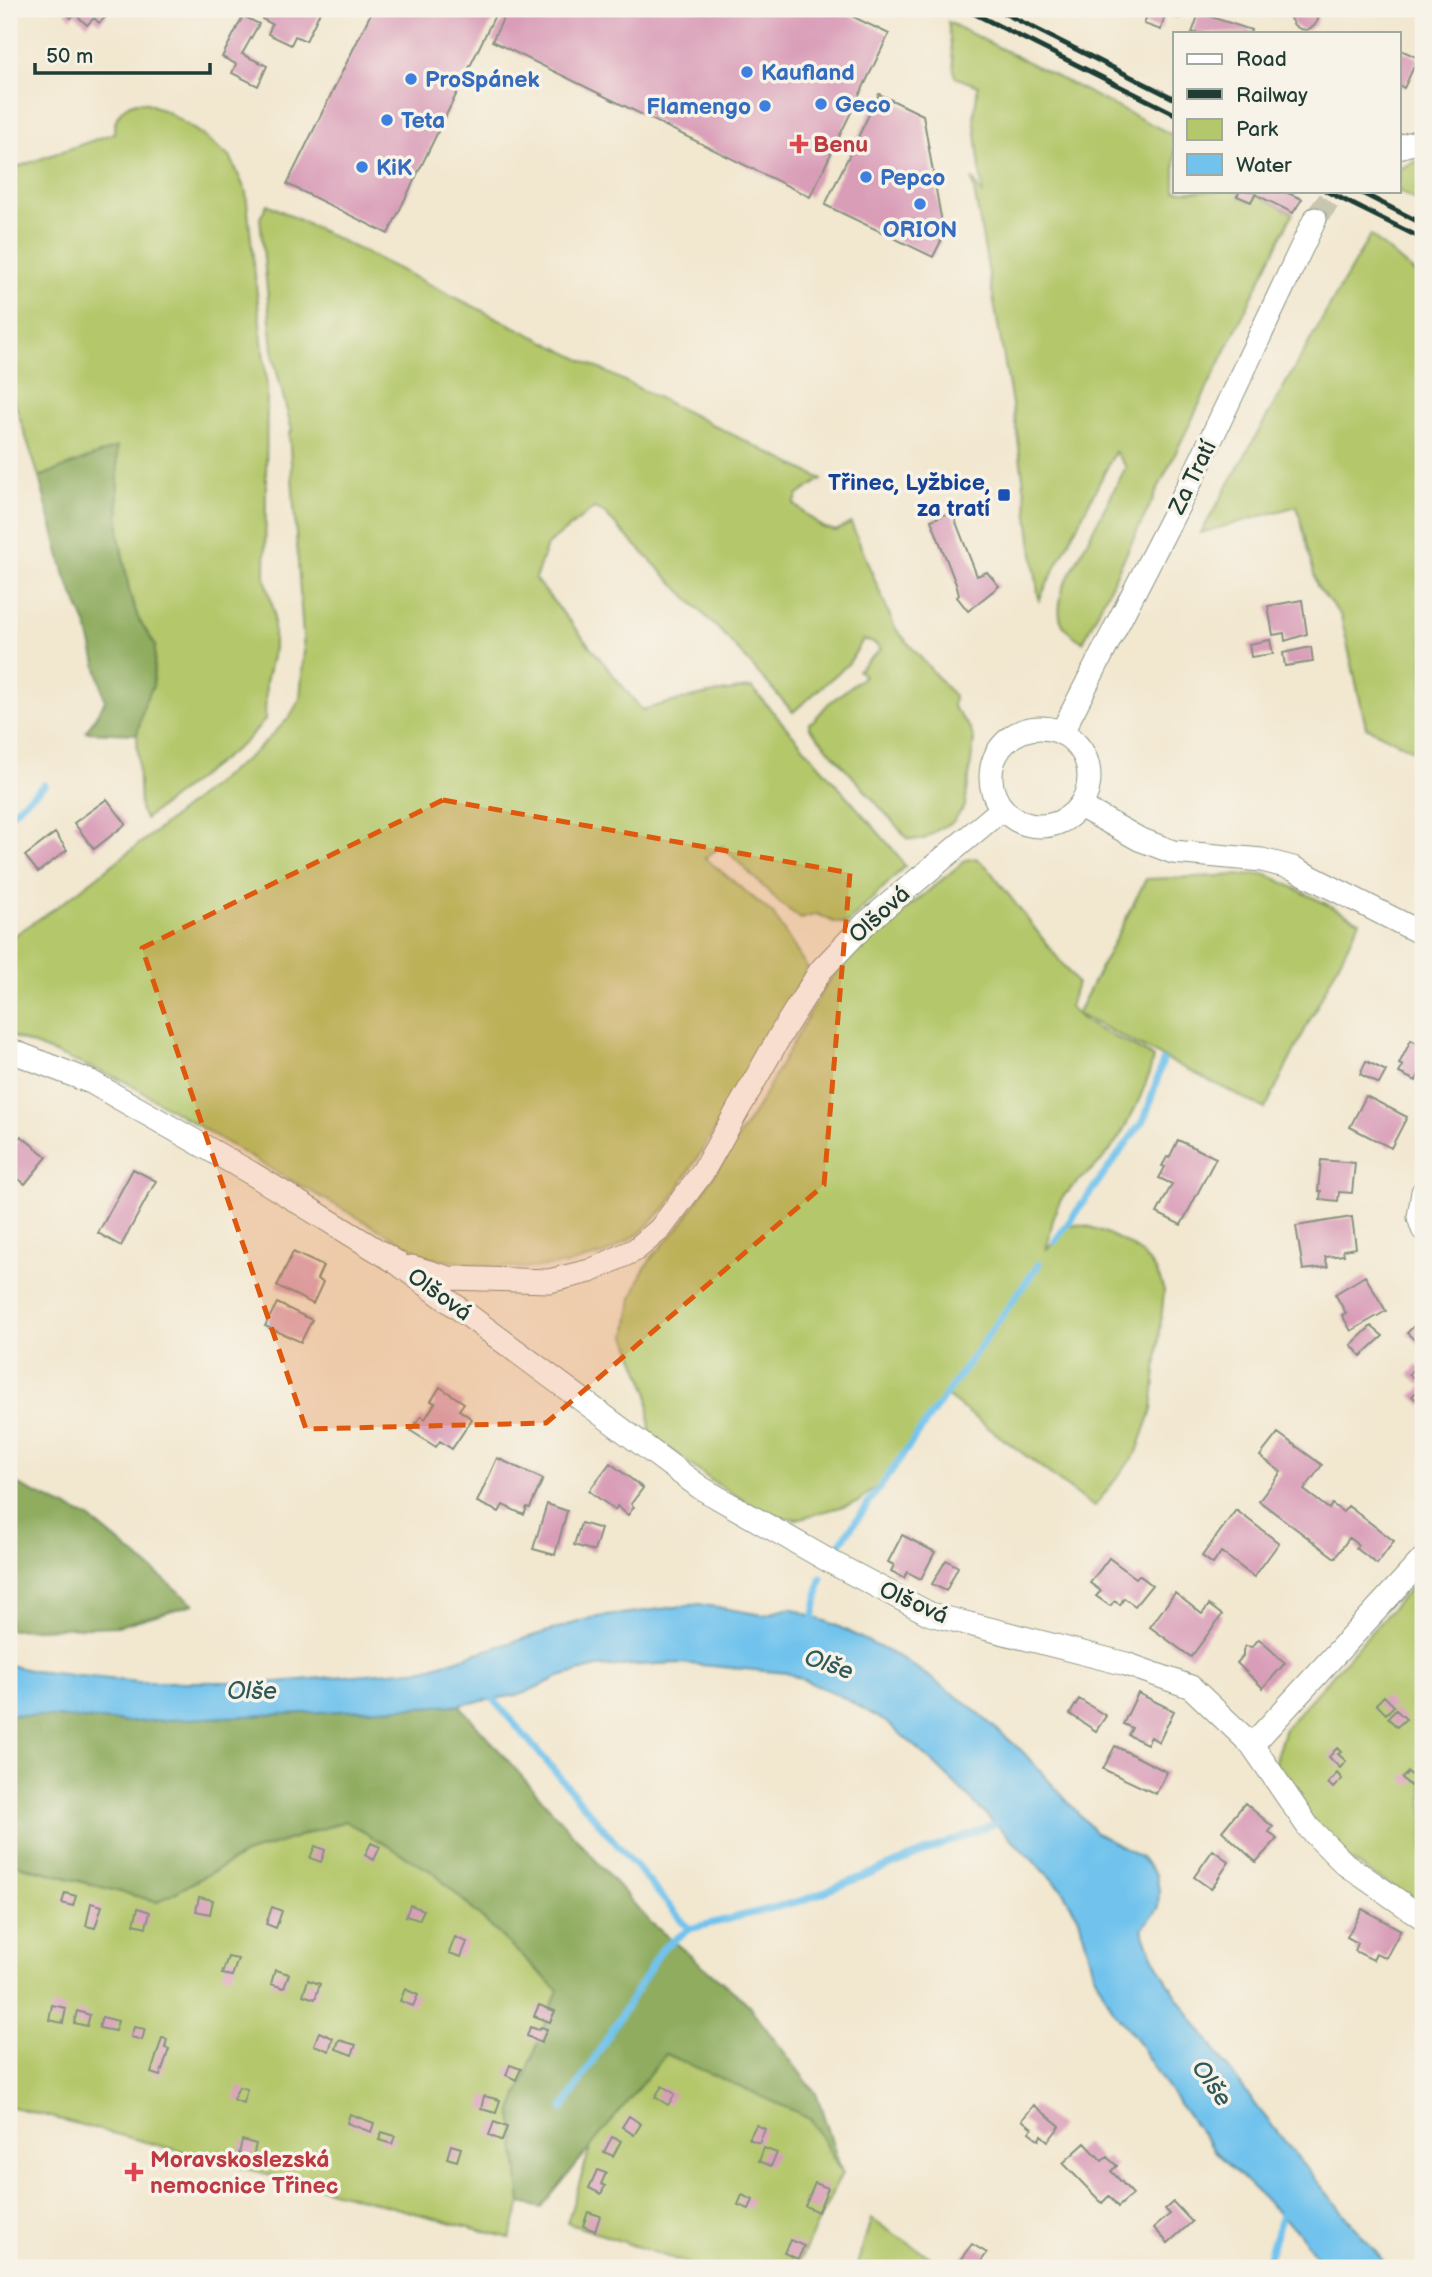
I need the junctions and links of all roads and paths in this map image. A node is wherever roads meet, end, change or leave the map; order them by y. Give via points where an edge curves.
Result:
1 (1423, 140) edge
2 (1400, 147) edge
3 (1315, 219) tunnel mouth
4 (1062, 732) junction
5 (1080, 806) junction
6 (1002, 809) junction
7 (1423, 934) edge
8 (9, 1051) edge
9 (1423, 1192) edge
10 (1423, 1229) edge
11 (396, 1262) junction
12 (1423, 1559) edge
13 (1252, 1745) junction
14 (1423, 1919) edge

1 - 2 street
3 - 4 street, Za Tratí via 1194,475
4 - 5 street via 1079,746 1088,765 1089,786
4 - 6 street via 1025,730 998,751 991,781
5 - 6 street via 1059,822 1033,826 1016,821
5 - 7 street via 1173,852 1262,860 1293,868
6 - 11 street, Olšová via 866,923 821,970 702,1173 660,1229 635,1250 590,1270 549,1281 449,1278
8 - 11 street, Olšová via 91,1082
9 - 10 street via 1419,1217
11 - 13 street, Olšová via 701,1488 831,1562 930,1614 1126,1664 1191,1687
12 - 13 street
13 - 14 street, Olšová via 1309,1828 1345,1864

